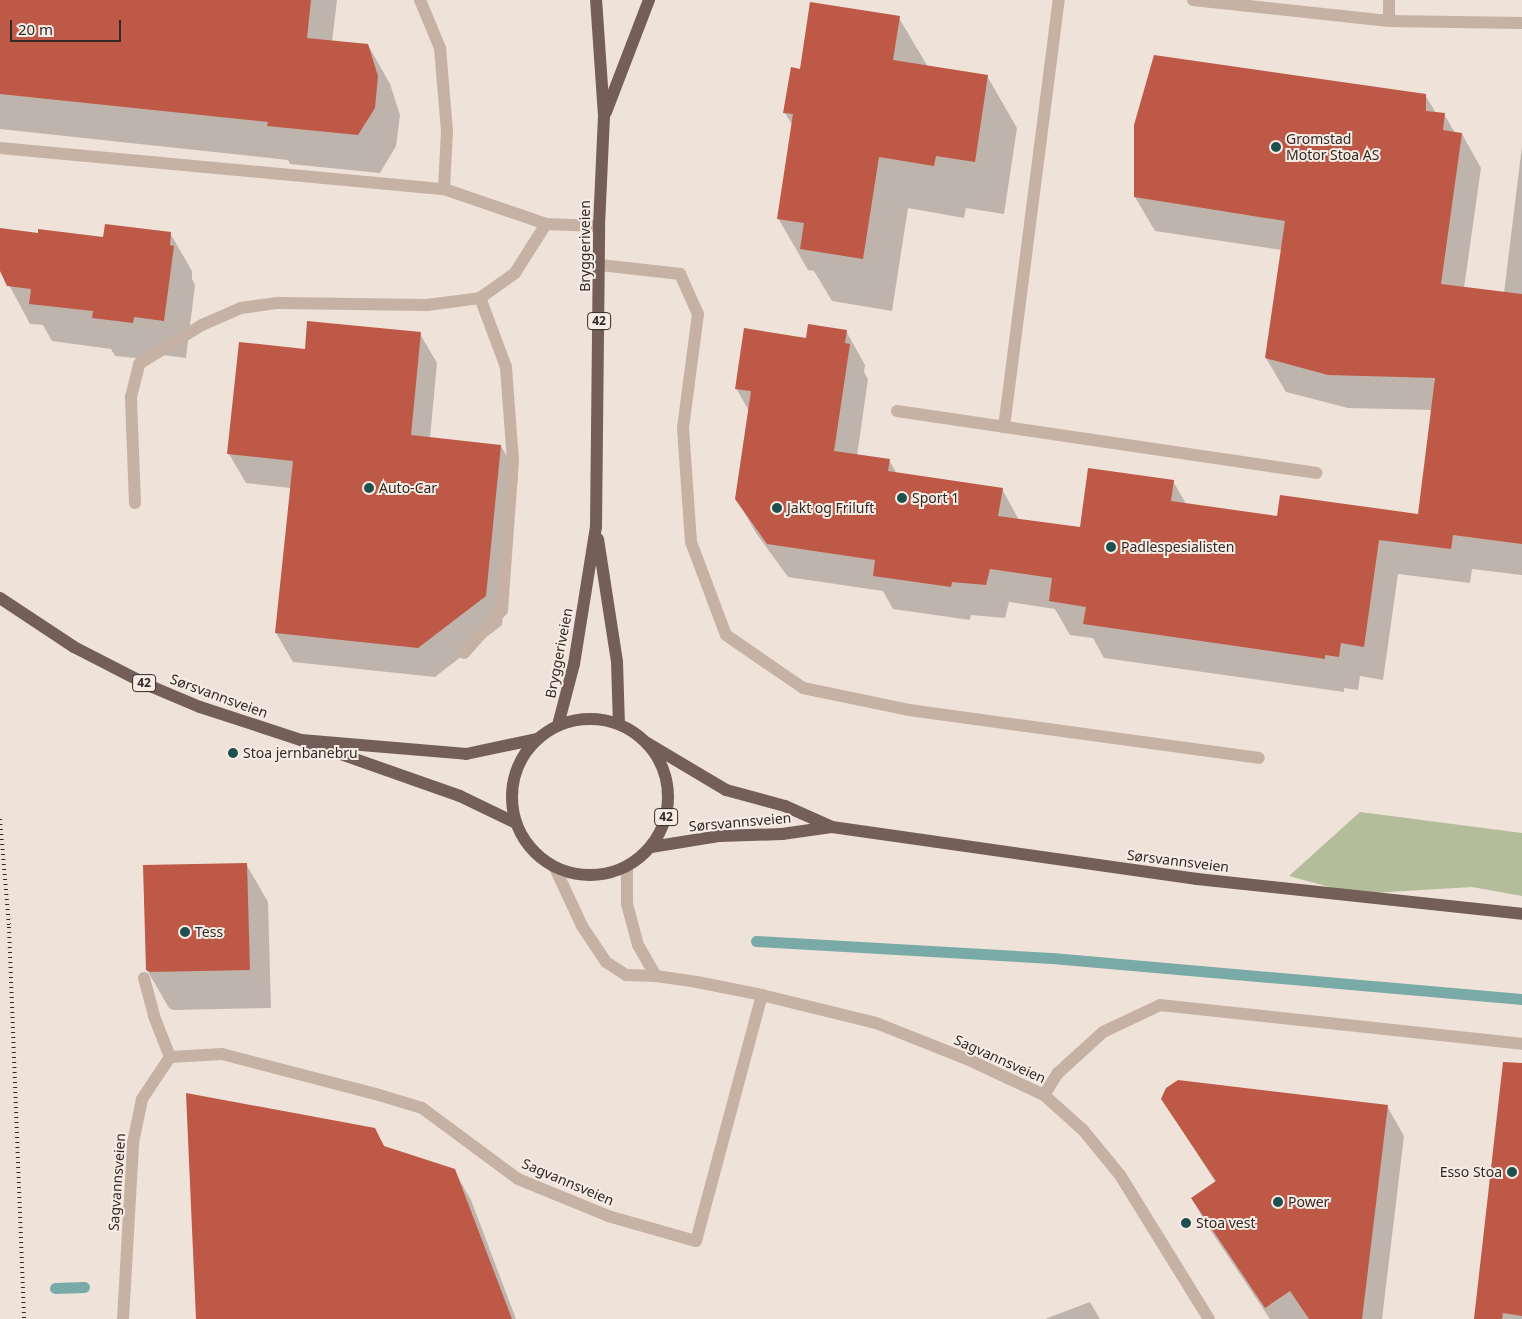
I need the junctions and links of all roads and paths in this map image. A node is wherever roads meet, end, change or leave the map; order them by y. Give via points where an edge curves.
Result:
1 (420, 0) edge
2 (596, 0) edge
3 (649, 0) edge
4 (1059, 0) edge
5 (1193, 0) edge
6 (1389, 0) edge
7 (1389, 21) junction
8 (1522, 23) edge
9 (604, 116) junction
10 (0, 148) edge
11 (444, 189) junction
12 (546, 224) junction
13 (599, 226) junction
14 (600, 265) junction
15 (480, 298) junction
16 (897, 411) dead end
17 (1004, 427) junction
18 (1316, 473) dead end
19 (134, 503) dead end
20 (596, 527) junction
21 (0, 598) edge
22 (464, 653) dead end
23 (619, 724) junction
24 (558, 725) junction
25 (537, 739) junction
26 (301, 740) junction
27 (647, 744) junction
28 (1259, 758) dead end
29 (516, 823) junction
30 (832, 827) junction
31 (651, 847) junction
32 (628, 867) junction
33 (555, 868) junction
34 (1522, 914) edge
35 (656, 976) junction
36 (144, 978) dead end
37 (762, 995) junction
38 (1522, 1044) edge
39 (170, 1057) junction
40 (1044, 1095) junction
41 (123, 1319) edge
42 (1208, 1319) edge

1 - 11 street via 440,48 447,131
2 - 9 main road, Bryggeriveien / 42
3 - 9 main road, Bryggeriveien / 42
4 - 17 street
5 - 7 street
6 - 7 street
7 - 8 street
9 - 13 main road, Bryggeriveien / 42
10 - 11 street
11 - 12 street
12 - 13 street
12 - 15 street via 515,274
13 - 14 main road, Bryggeriveien / 42
14 - 20 main road, Bryggeriveien / 42
14 - 28 street via 680,274 698,314 683,428 690,542 726,635 803,688 909,710
15 - 19 street via 427,305 278,303 241,308 202,325 139,364 131,397
15 - 22 street via 506,367 513,461 502,610
16 - 17 street
17 - 18 street
20 - 23 main road, Bryggeriveien / 42 via 617,662
20 - 24 main road, Bryggeriveien / 42 via 574,664
21 - 26 main road, Sørsvannsveien / 42 via 74,648 150,686 200,707
23 - 24 main road, 42 via 579,719
23 - 27 main road, 42
24 - 25 main road, 42
25 - 26 main road, Sørsvannsveien / 42 via 466,754
25 - 29 main road, 42 via 522,757 514,778 512,801
26 - 29 main road, Sørsvannsveien / 42 via 460,796
27 - 30 main road, Sørsvannsveien via 726,790 785,806
27 - 31 main road, 42 via 660,762 668,783 669,806 663,828
29 - 33 main road, 42 via 525,842
30 - 31 main road, Sørsvannsveien via 782,834 720,836
30 - 34 main road, Sørsvannsveien via 1197,879
31 - 32 main road, 42
32 - 33 main road, 42 via 604,875 587,876
32 - 35 street via 627,904 638,945
33 - 35 street, Sagvannsveien via 582,926 606,962 626,975
35 - 37 street, Sagvannsveien
36 - 39 street
37 - 39 street, Sagvannsveien via 696,1241 608,1216 518,1179 422,1108 222,1054
37 - 40 street, Sagvannsveien via 876,1023 967,1059
38 - 40 street via 1160,1005 1103,1032 1058,1073
39 - 41 street, Sagvannsveien via 142,1099 133,1143
40 - 42 street, Sagvannsveien via 1083,1130 1120,1176

